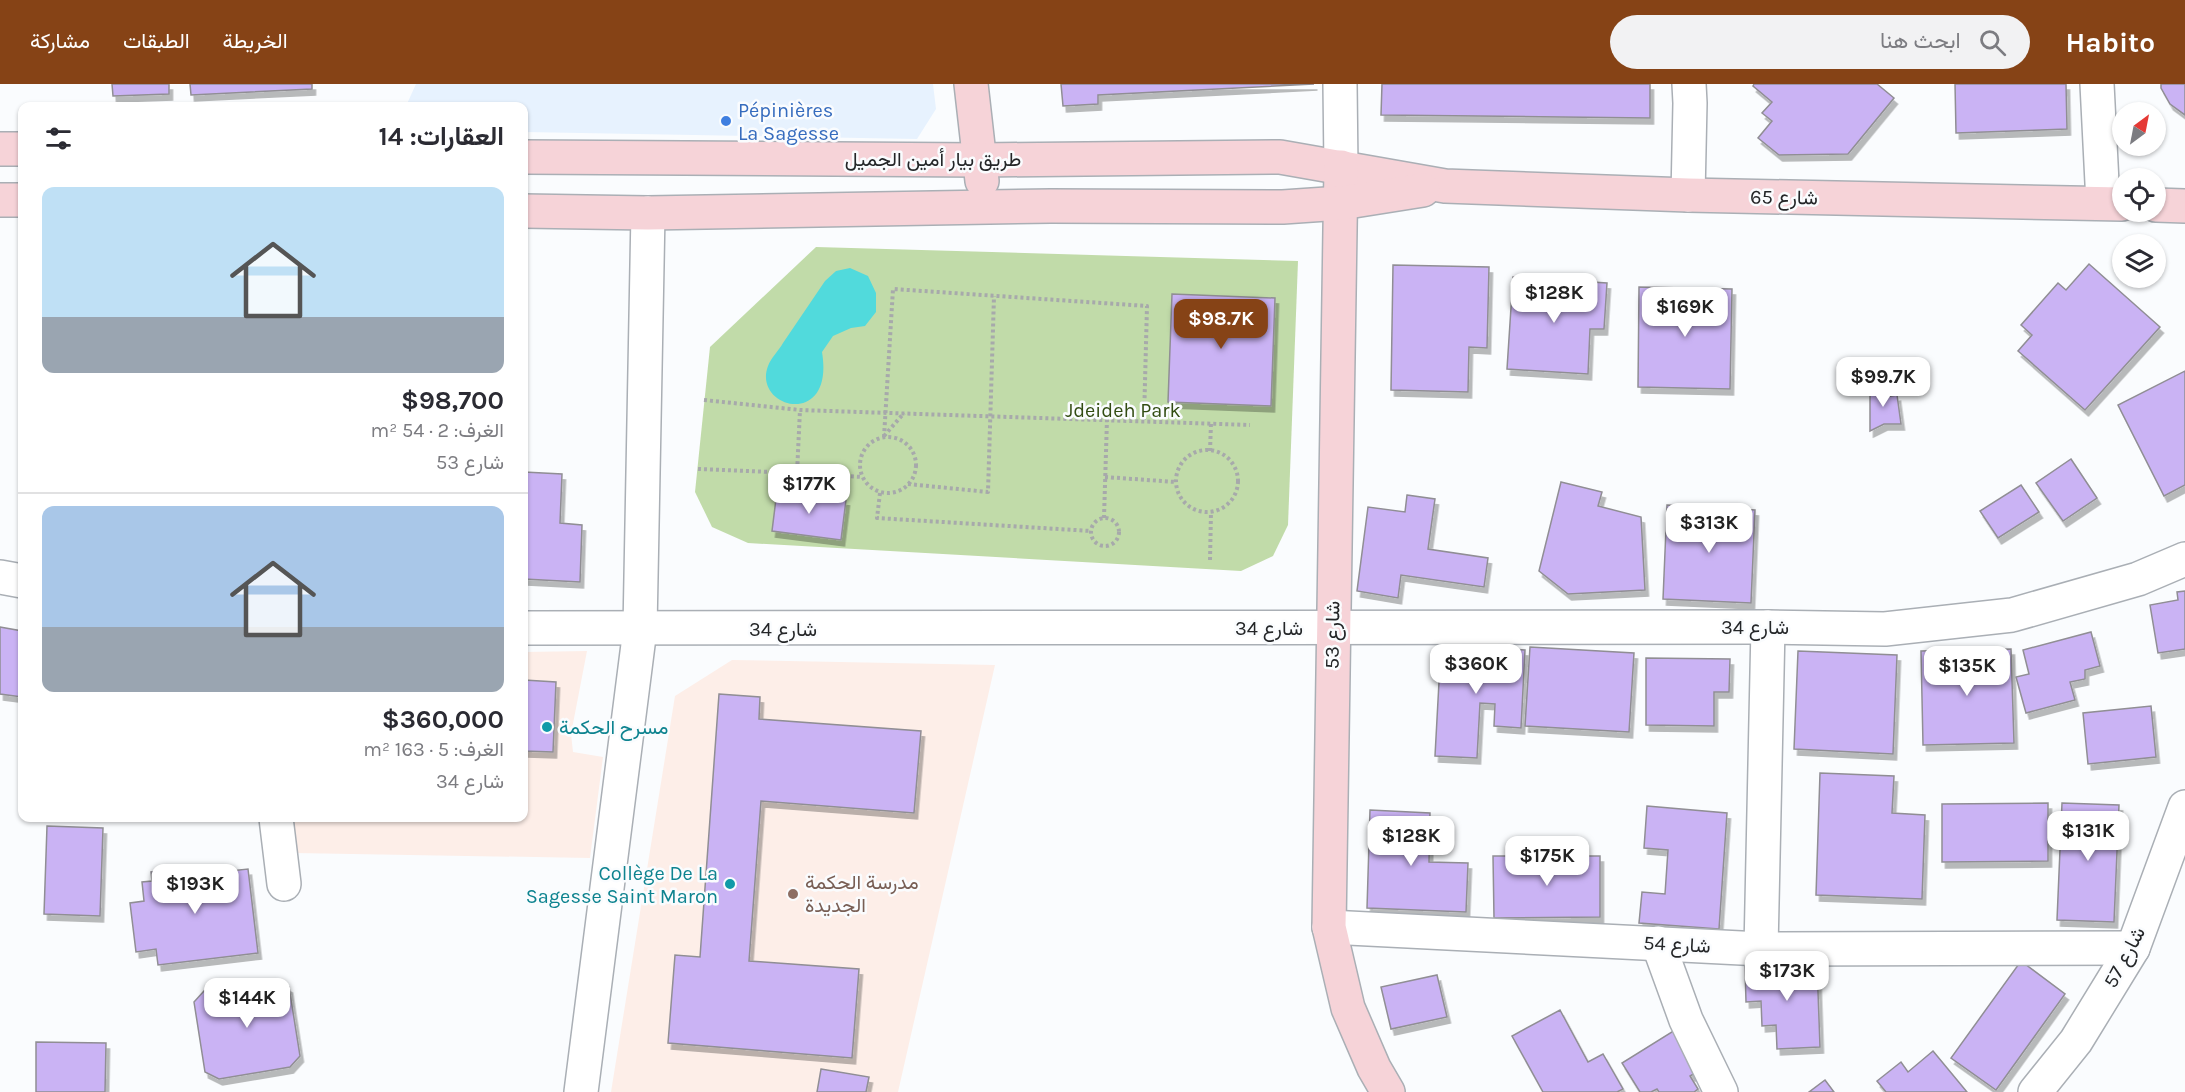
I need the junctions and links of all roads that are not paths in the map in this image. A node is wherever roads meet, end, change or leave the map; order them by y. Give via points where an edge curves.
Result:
1 (971, 84) edge
2 (1340, 84) edge
3 (1689, 84) edge
4 (2097, 84) edge
5 (0, 148) edge
6 (18, 149) edge
7 (528, 158) edge
8 (980, 160) junction
9 (1341, 167) junction
10 (1445, 186) junction
11 (1688, 195) junction
12 (2112, 196) edge
13 (0, 200) edge
14 (18, 200) edge
15 (1341, 203) junction
16 (2112, 203) edge
17 (2166, 205) edge
18 (2185, 206) edge
19 (984, 208) junction
20 (528, 211) edge
21 (648, 213) junction
22 (2185, 559) edge
23 (0, 577) edge
24 (18, 580) edge
25 (1332, 627) junction
26 (1768, 627) junction
27 (528, 628) edge
28 (640, 629) junction
29 (2185, 807) edge
30 (276, 822) edge
31 (284, 884) dead end
32 (1329, 927) junction
33 (1659, 943) junction
34 (2133, 948) junction
35 (1761, 950) junction
36 (581, 1092) edge
37 (1388, 1092) edge
38 (1721, 1092) edge
39 (2035, 1092) edge

1 - 8 main road
2 - 9 street
3 - 11 street
4 - 12 street
5 - 6 main road
7 - 8 main road, طريق بيار أمين الجميل
8 - 9 main road, طريق بيار أمين الجميل via 1280,157
8 - 19 main road
9 - 10 main road, شارع 65
9 - 15 main road, شارع 53
10 - 11 main road, شارع 65
10 - 15 main road, شارع 65
11 - 16 main road, شارع 65
13 - 14 main road
15 - 19 main road via 1283,207
15 - 25 main road, شارع 53
17 - 18 main road
19 - 21 main road
20 - 21 main road
21 - 28 street
22 - 26 street, شارع 34 via 2138,579 2012,615 1886,629
23 - 24 street
25 - 26 street, شارع 34
25 - 28 street, شارع 34
25 - 32 main road, شارع 53
26 - 35 street
27 - 28 street, شارع 34
28 - 36 street
29 - 34 street, شارع 57
30 - 31 street
32 - 33 street, شارع 54
32 - 37 main road, شارع 53 via 1348,1008
33 - 35 street, شارع 54
33 - 38 street via 1686,1020
34 - 35 street, شارع 54
34 - 39 street, شارع 57 via 2076,1041

